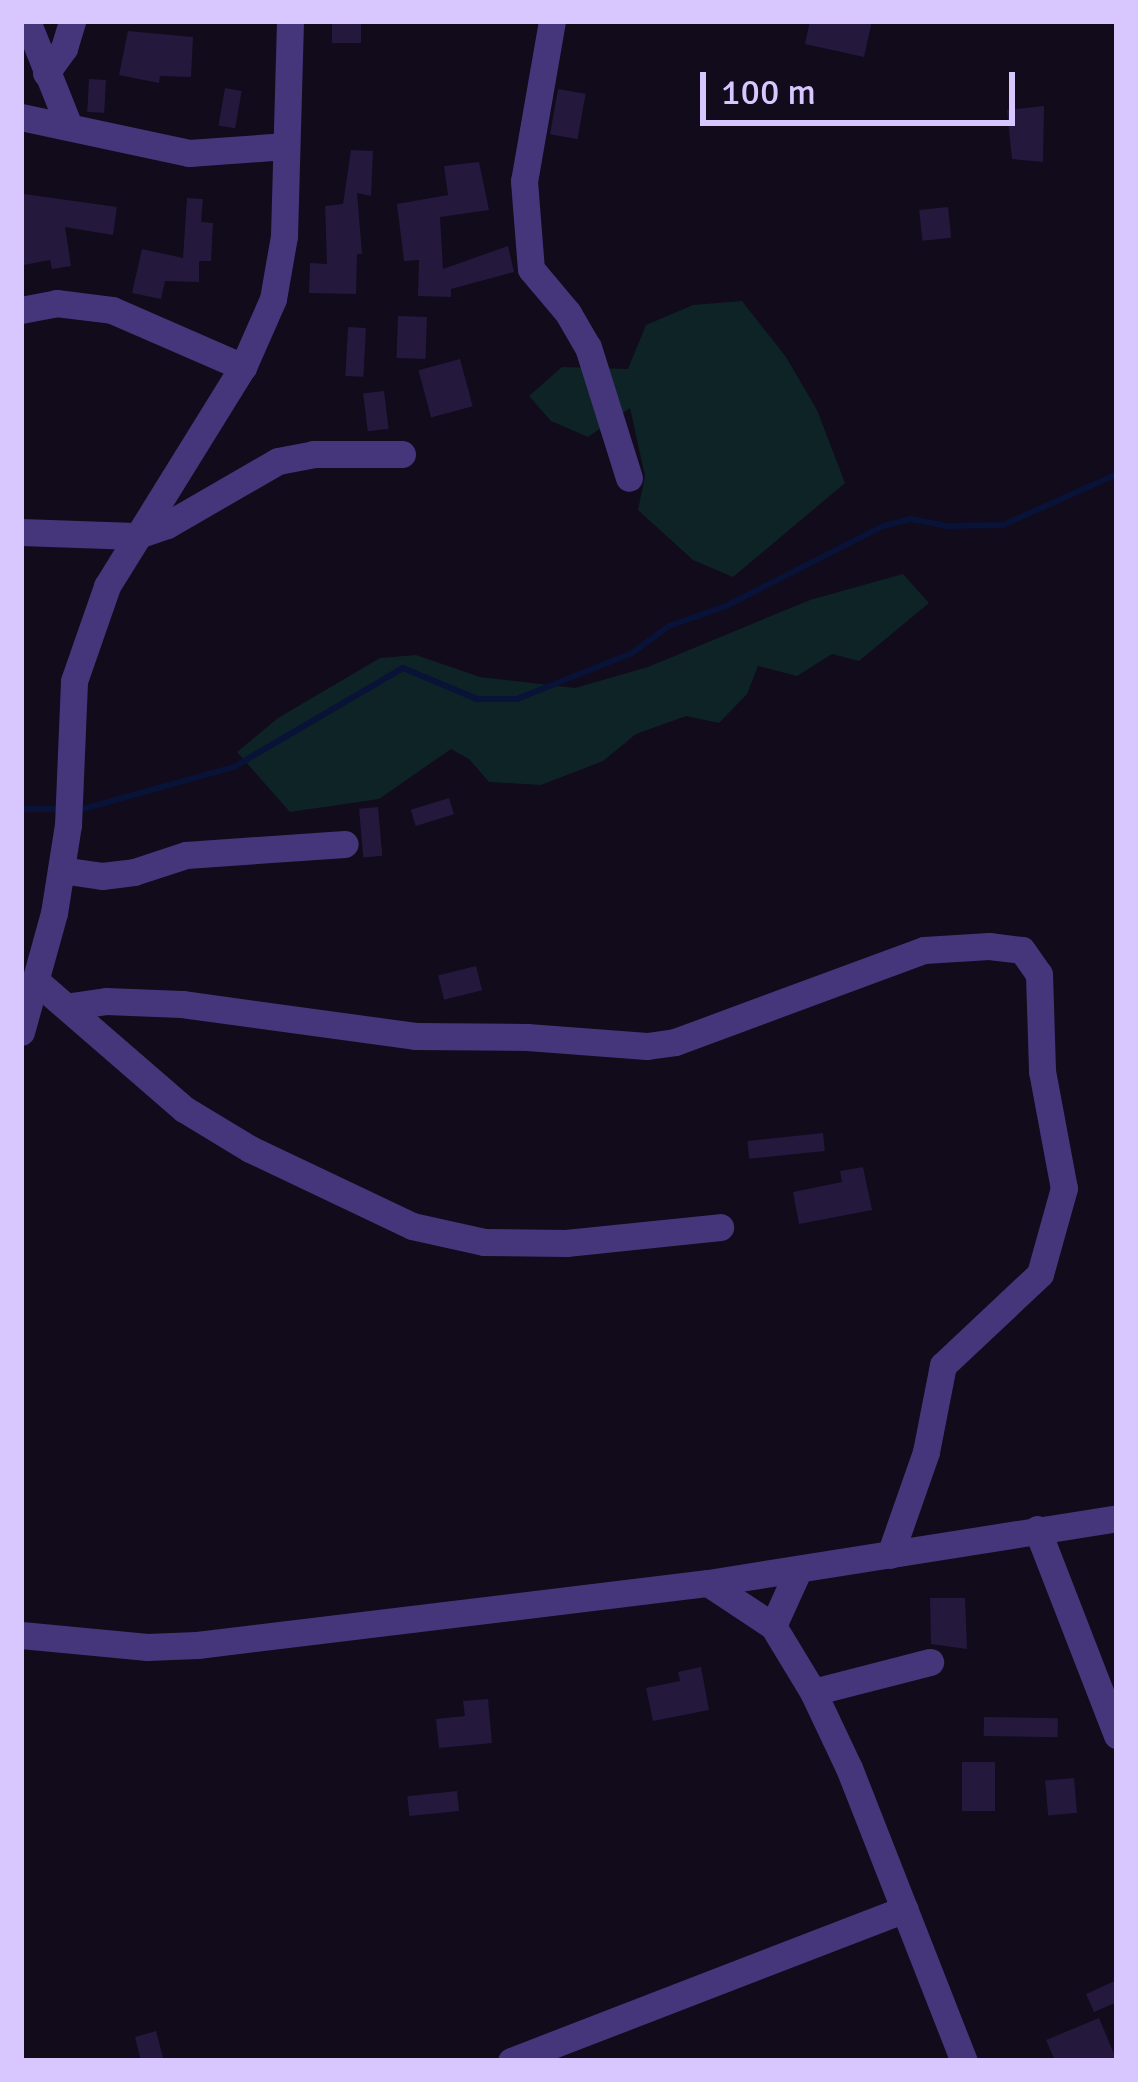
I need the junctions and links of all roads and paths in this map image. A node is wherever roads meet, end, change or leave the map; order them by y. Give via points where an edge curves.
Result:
1 (26, 21) edge
2 (72, 21) edge
3 (290, 21) edge
4 (552, 21) edge
5 (46, 73) junction
6 (21, 117) edge
7 (69, 126) junction
8 (286, 146) junction
9 (21, 310) edge
10 (243, 367) junction
11 (402, 454) dead end
12 (629, 478) dead end
13 (21, 532) edge
14 (135, 536) junction
15 (345, 844) dead end
16 (61, 870) junction
17 (35, 980) junction
18 (70, 1006) junction
19 (21, 1032) edge
20 (720, 1227) dead end
21 (1117, 1518) edge
22 (1037, 1529) junction
23 (890, 1555) junction
24 (798, 1571) junction
25 (708, 1583) junction
26 (773, 1626) junction
27 (21, 1635) edge
28 (930, 1662) dead end
29 (813, 1692) junction
30 (1117, 1735) edge
31 (905, 1909) junction
32 (511, 2061) edge
33 (964, 2061) edge

1 - 5 street
2 - 5 street
3 - 8 street
4 - 12 street via 524,181 531,269 588,347
5 - 7 street
6 - 7 street
7 - 8 street via 189,153
8 - 10 street via 279,270
9 - 10 street via 56,302 112,310
10 - 14 street
11 - 14 street via 278,461
13 - 14 street
14 - 16 street via 106,586 74,681
15 - 16 street via 185,855 102,876
16 - 17 street
17 - 18 street
17 - 19 street
18 - 20 street via 184,1109 412,1226 484,1241 566,1243
18 - 23 street via 182,1004 416,1036 647,1046 924,950 1022,950 1039,974 1042,1071 1064,1188 1040,1274 943,1365 926,1452
21 - 22 street
22 - 23 street
22 - 30 street
23 - 24 street
24 - 25 street
24 - 26 street
25 - 26 street
25 - 27 street via 197,1645
26 - 29 street
28 - 29 street
29 - 31 street
31 - 32 street
31 - 33 street

